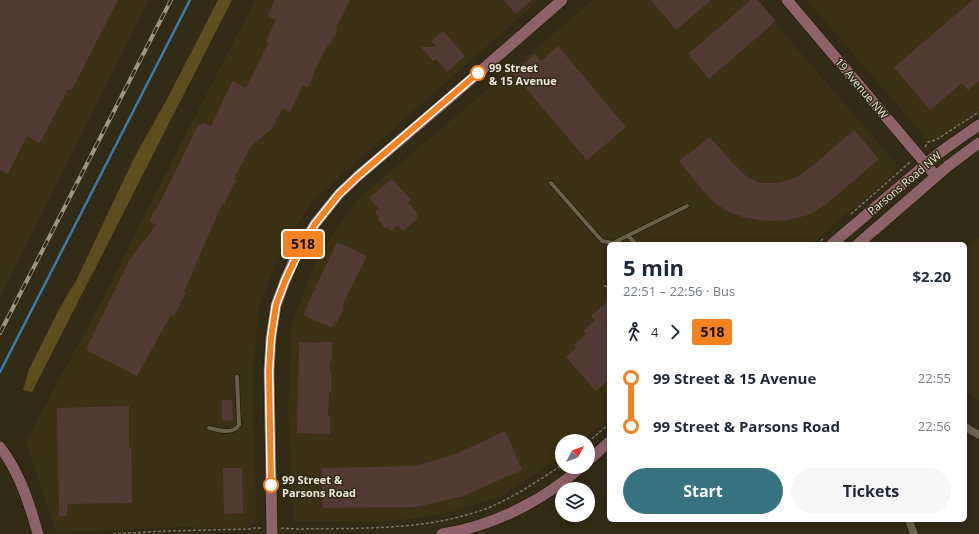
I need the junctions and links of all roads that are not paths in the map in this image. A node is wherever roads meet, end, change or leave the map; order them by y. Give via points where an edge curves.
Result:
1 (562, 0) edge
2 (787, 0) edge
3 (979, 125) edge
4 (979, 143) edge
5 (926, 164) junction
6 (936, 176) junction
7 (551, 183) dead end
8 (687, 206) dead end
9 (628, 236) junction
10 (830, 239) edge
11 (607, 242) edge
12 (617, 242) edge
13 (634, 242) edge
14 (860, 242) edge
15 (237, 376) dead end
16 (209, 428) dead end
17 (967, 428) edge
18 (979, 435) edge
19 (607, 444) edge
20 (0, 447) edge
21 (595, 455) edge
22 (572, 474) edge
23 (910, 522) edge
24 (38, 534) edge
25 (272, 534) edge
26 (442, 534) edge
27 (914, 534) edge

1 - 25 street via 339,194 315,224 298,253 276,305 271,338 269,371
2 - 5 street, 19 Avenue NW
3 - 5 street, Parsons Road NW
4 - 6 street, Parsons Road NW
5 - 6 street, 19 Avenue NW
5 - 10 street, Parsons Road NW
6 - 14 street, Parsons Road NW
7 - 11 lane via 602,241
8 - 9 lane
9 - 12 lane
9 - 13 lane
15 - 16 lane via 240,425 229,431
17 - 18 street
19 - 21 street
20 - 24 street via 23,487
22 - 26 street via 521,508 482,524
23 - 27 street

